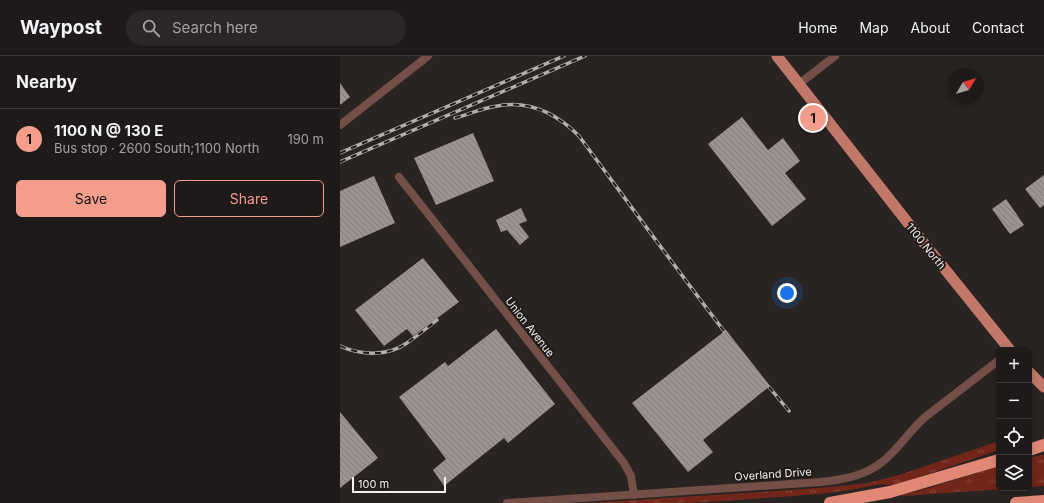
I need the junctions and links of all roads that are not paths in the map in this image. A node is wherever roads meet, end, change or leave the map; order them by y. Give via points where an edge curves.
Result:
1 (428, 56) edge
2 (777, 56) edge
3 (835, 56) edge
4 (799, 84) junction
5 (340, 125) edge
6 (399, 177) dead end
7 (1008, 347) edge
8 (996, 362) edge
9 (1032, 375) edge
10 (1044, 387) edge
11 (996, 461) edge
12 (634, 494) junction
13 (1044, 502) edge
14 (507, 503) edge
15 (830, 503) edge
16 (1016, 503) edge

1 - 5 street
2 - 4 main road, 1100 North
3 - 4 street
4 - 7 main road, 1100 North
6 - 12 street, Union Avenue via 624,463 631,476
8 - 12 street, Overland Drive via 924,418 881,464 859,475 821,482
9 - 10 main road
11 - 15 highway via 890,492
12 - 14 street, Overland Drive
13 - 16 highway

